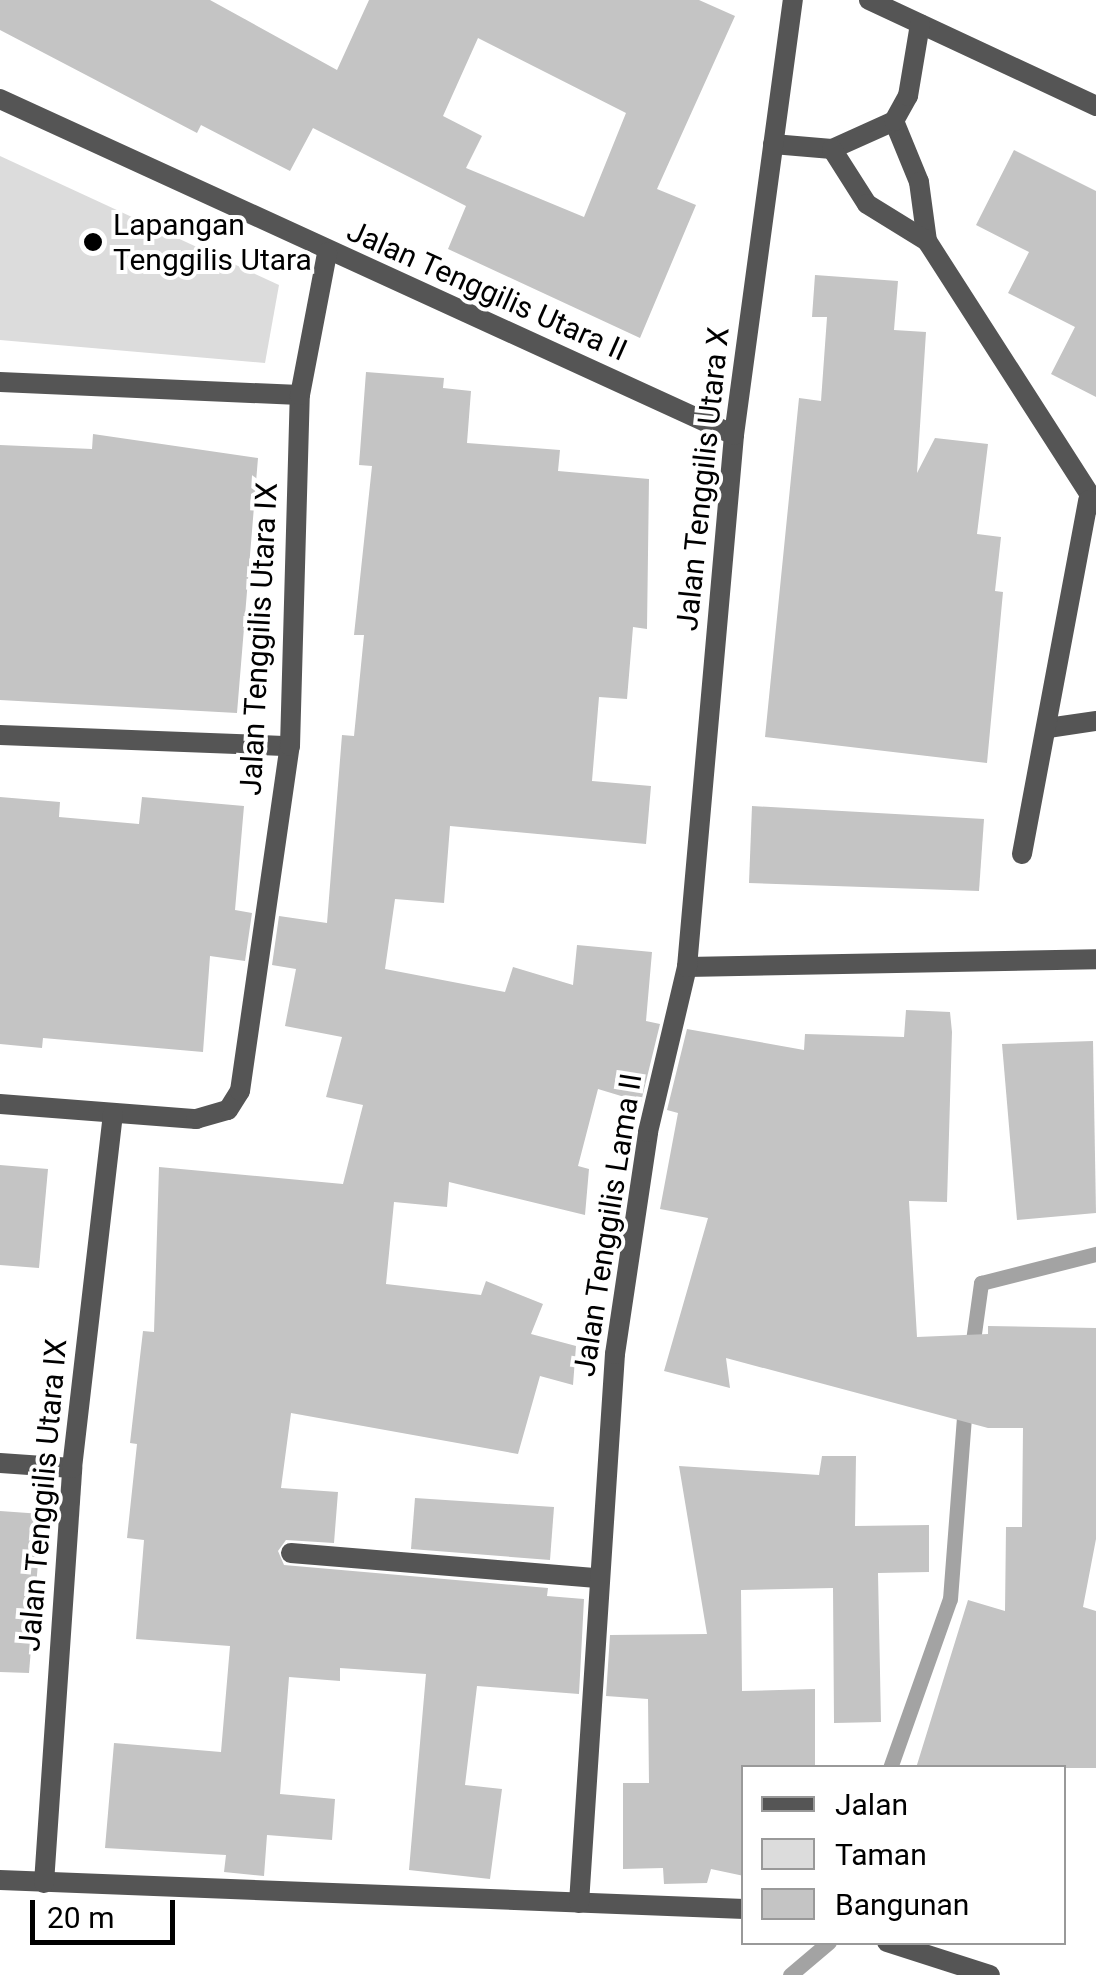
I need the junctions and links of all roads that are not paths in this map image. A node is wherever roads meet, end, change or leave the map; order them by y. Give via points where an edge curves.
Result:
1 (793, 0) edge
2 (869, 0) edge
3 (920, 24) junction
4 (0, 99) edge
5 (1096, 106) edge
6 (894, 120) junction
7 (774, 144) junction
8 (832, 149) junction
9 (926, 241) junction
10 (327, 252) junction
11 (0, 382) edge
12 (300, 395) junction
13 (734, 435) junction
14 (1092, 502) edge
15 (1096, 721) edge
16 (1048, 728) junction
17 (0, 735) edge
18 (290, 746) junction
19 (1022, 854) dead end
20 (1096, 959) edge
21 (687, 966) junction
22 (0, 1104) edge
23 (113, 1114) junction
24 (0, 1463) edge
25 (72, 1468) junction
26 (291, 1553) dead end
27 (597, 1578) junction
28 (0, 1880) edge
29 (44, 1883) junction
30 (579, 1902) junction
31 (741, 1909) edge
32 (892, 1945) edge
33 (926, 1966) edge
34 (990, 1975) edge

1 - 7 street, Jalan Tenggilis Utara X
2 - 3 street
3 - 5 street
3 - 6 street via 908,96
4 - 10 street, Jalan Tenggilis Utara II
6 - 8 street
6 - 9 street via 917,172
7 - 8 street
7 - 13 street, Jalan Tenggilis Utara X
8 - 9 street via 867,204
9 - 14 street
10 - 12 street, Jalan Tenggilis Utara IX
10 - 13 street, Jalan Tenggilis Utara II
11 - 12 street
12 - 18 street, Jalan Tenggilis Utara IX
13 - 21 street, Jalan Tenggilis Utara X
14 - 16 street
15 - 16 street
16 - 19 street
17 - 18 street
18 - 23 street, Jalan Tenggilis Utara IX via 240,1091 228,1110 196,1119
20 - 21 street
21 - 27 street, Jalan Tenggilis Lama II via 631,1245
22 - 23 street
23 - 25 street, Jalan Tenggilis Utara IX
24 - 25 street
25 - 29 street, Jalan Tenggilis Utara IX
26 - 27 street
27 - 30 street, Jalan Tenggilis Lama II
28 - 29 street
29 - 30 street
30 - 31 street
32 - 33 street
33 - 34 street

